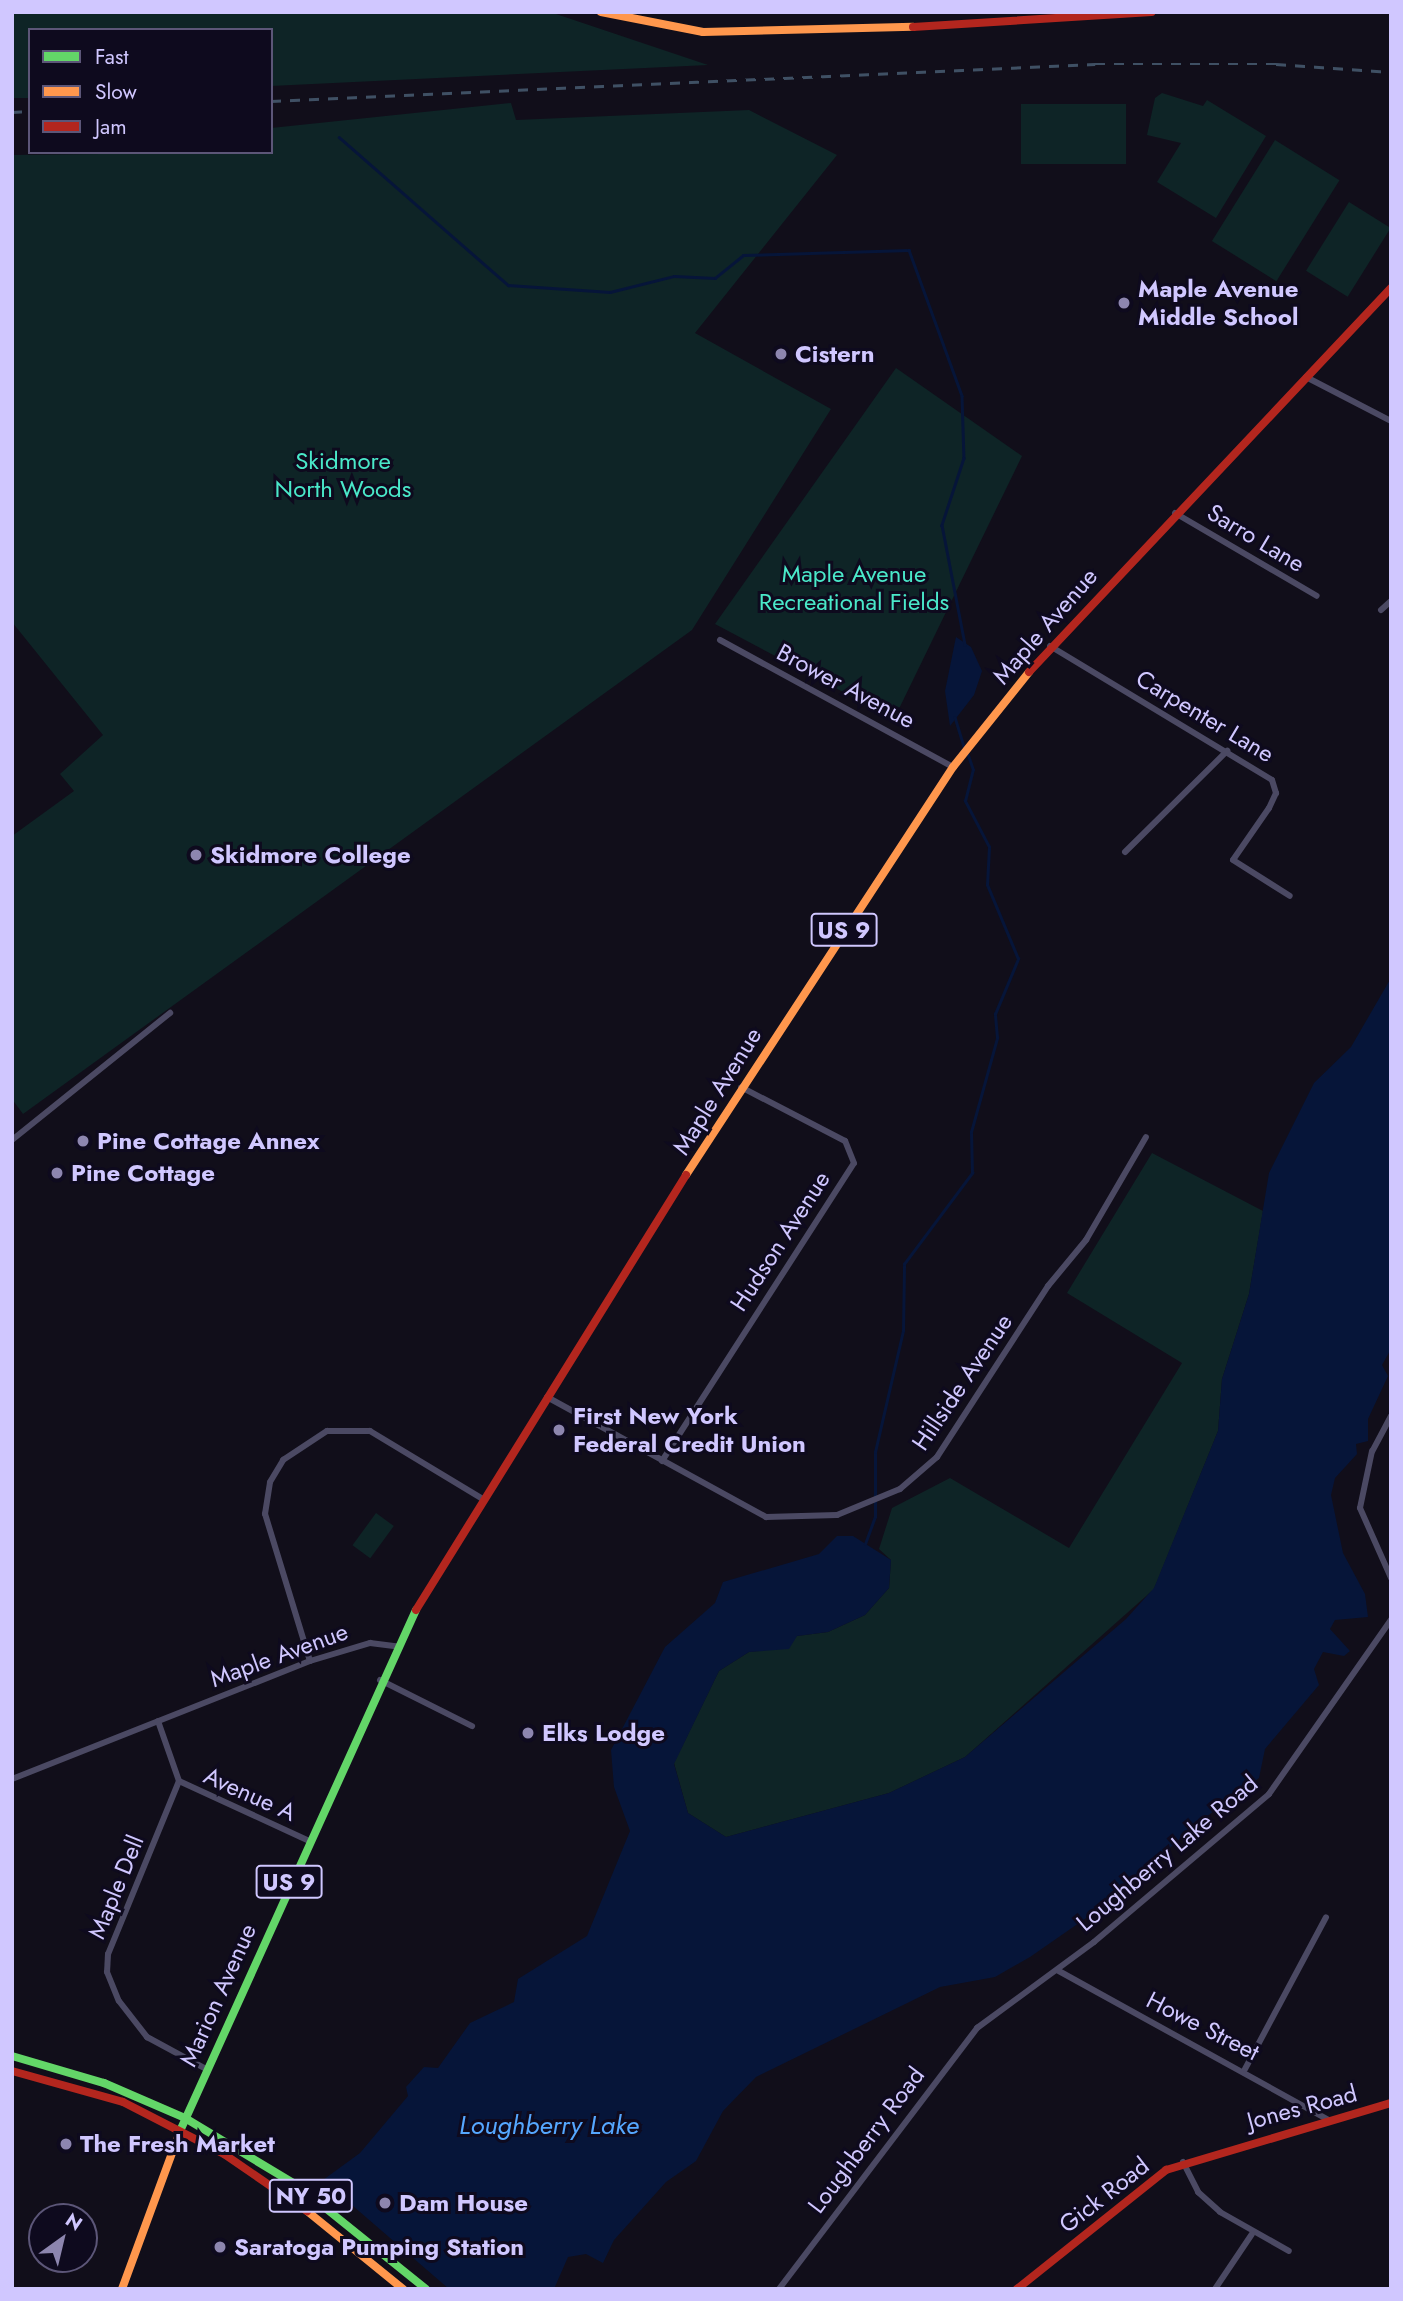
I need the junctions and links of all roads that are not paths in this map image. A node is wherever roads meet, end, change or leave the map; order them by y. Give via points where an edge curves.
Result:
1 (601, 12) edge
2 (1152, 12) edge
3 (1391, 288) edge
4 (1305, 376) junction
5 (1391, 421) edge
6 (1175, 513) junction
7 (1317, 596) dead end
8 (1391, 601) edge
9 (1381, 610) dead end
10 (720, 640) dead end
11 (1050, 646) junction
12 (1227, 751) junction
13 (953, 767) junction
14 (1125, 852) dead end
15 (1290, 896) dead end
16 (170, 1013) dead end
17 (741, 1087) junction
18 (1146, 1137) dead end
19 (12, 1140) edge
20 (547, 1397) junction
21 (1391, 1416) edge
22 (662, 1461) junction
23 (481, 1498) junction
24 (1391, 1578) edge
25 (1391, 1620) edge
26 (1387, 1635) edge
27 (396, 1646) junction
28 (310, 1661) junction
29 (380, 1681) junction
30 (158, 1721) junction
31 (472, 1726) dead end
32 (12, 1779) edge
33 (179, 1781) junction
34 (307, 1840) junction
35 (1326, 1917) dead end
36 (1058, 1970) junction
37 (988, 2018) joint
38 (12, 2056) edge
39 (206, 2069) junction
40 (1245, 2069) junction
41 (12, 2071) edge
42 (1391, 2103) edge
43 (185, 2118) junction
44 (1329, 2120) junction
45 (180, 2131) junction
46 (1224, 2148) joint
47 (1183, 2162) junction
48 (1252, 2234) junction
49 (1289, 2252) dead end
50 (122, 2289) edge
51 (403, 2289) edge
52 (426, 2289) edge
53 (779, 2289) edge
54 (1017, 2289) edge
55 (1215, 2289) edge

1 - 2 main road via 703,32 751,33 1083,21
3 - 4 main road, Maple Avenue / US 9
4 - 5 street
4 - 6 main road, Maple Avenue / US 9
6 - 7 street, Sarro Lane
6 - 11 main road, Maple Avenue / US 9
8 - 9 street
10 - 13 street, Brower Avenue
11 - 12 street, Carpenter Lane
11 - 13 main road, Maple Avenue / US 9
12 - 14 street
12 - 15 street, Carpenter Lane via 1276,786 1233,860
13 - 17 main road, Maple Avenue / US 9
16 - 19 street
17 - 20 main road, Maple Avenue / US 9
17 - 22 street, Hudson Avenue via 845,1141 854,1163
18 - 22 street, Hillside Avenue via 1086,1241 1048,1286 937,1457 918,1478 870,1501 810,1521 766,1517
20 - 22 street, Hillside Avenue
20 - 23 main road, Maple Avenue / US 9
21 - 24 street via 1372,1451 1360,1508
23 - 27 main road, Maple Avenue / US 9
23 - 28 street via 370,1430 327,1431 283,1460 270,1482 265,1514
25 - 26 street, Loughberry Lake Road
26 - 36 street, Loughberry Lake Road via 1269,1794
27 - 28 street, Maple Avenue via 370,1643
27 - 29 main road, Marion Avenue / US 9
28 - 30 street, Maple Avenue
29 - 31 street
29 - 34 main road, Marion Avenue / US 9
30 - 32 street, Maple Avenue
30 - 33 street
33 - 34 street, Avenue A
33 - 39 street, Maple Dell via 108,1954 107,1972 119,2001 147,2037
34 - 39 main road, Marion Avenue / US 9
35 - 40 street
36 - 37 street, Loughberry Lake Road
36 - 40 street, Howe Street
37 - 53 street, Loughberry Road
38 - 43 main road via 104,2083
39 - 43 main road, Marion Avenue / US 9
40 - 44 street, Howe Street
41 - 45 main road via 111,2098
42 - 44 main road, Jones Road
43 - 45 main road, Marion Avenue / US 9
43 - 52 main road, NY 50 via 298,2186
44 - 46 main road, Jones Road
45 - 50 main road, Marion Avenue
45 - 51 main road, NY 50 via 281,2190
46 - 47 main road, Gick Road
47 - 48 street via 1198,2192
47 - 54 main road, Gick Road via 1144,2185
48 - 49 street
48 - 55 street

